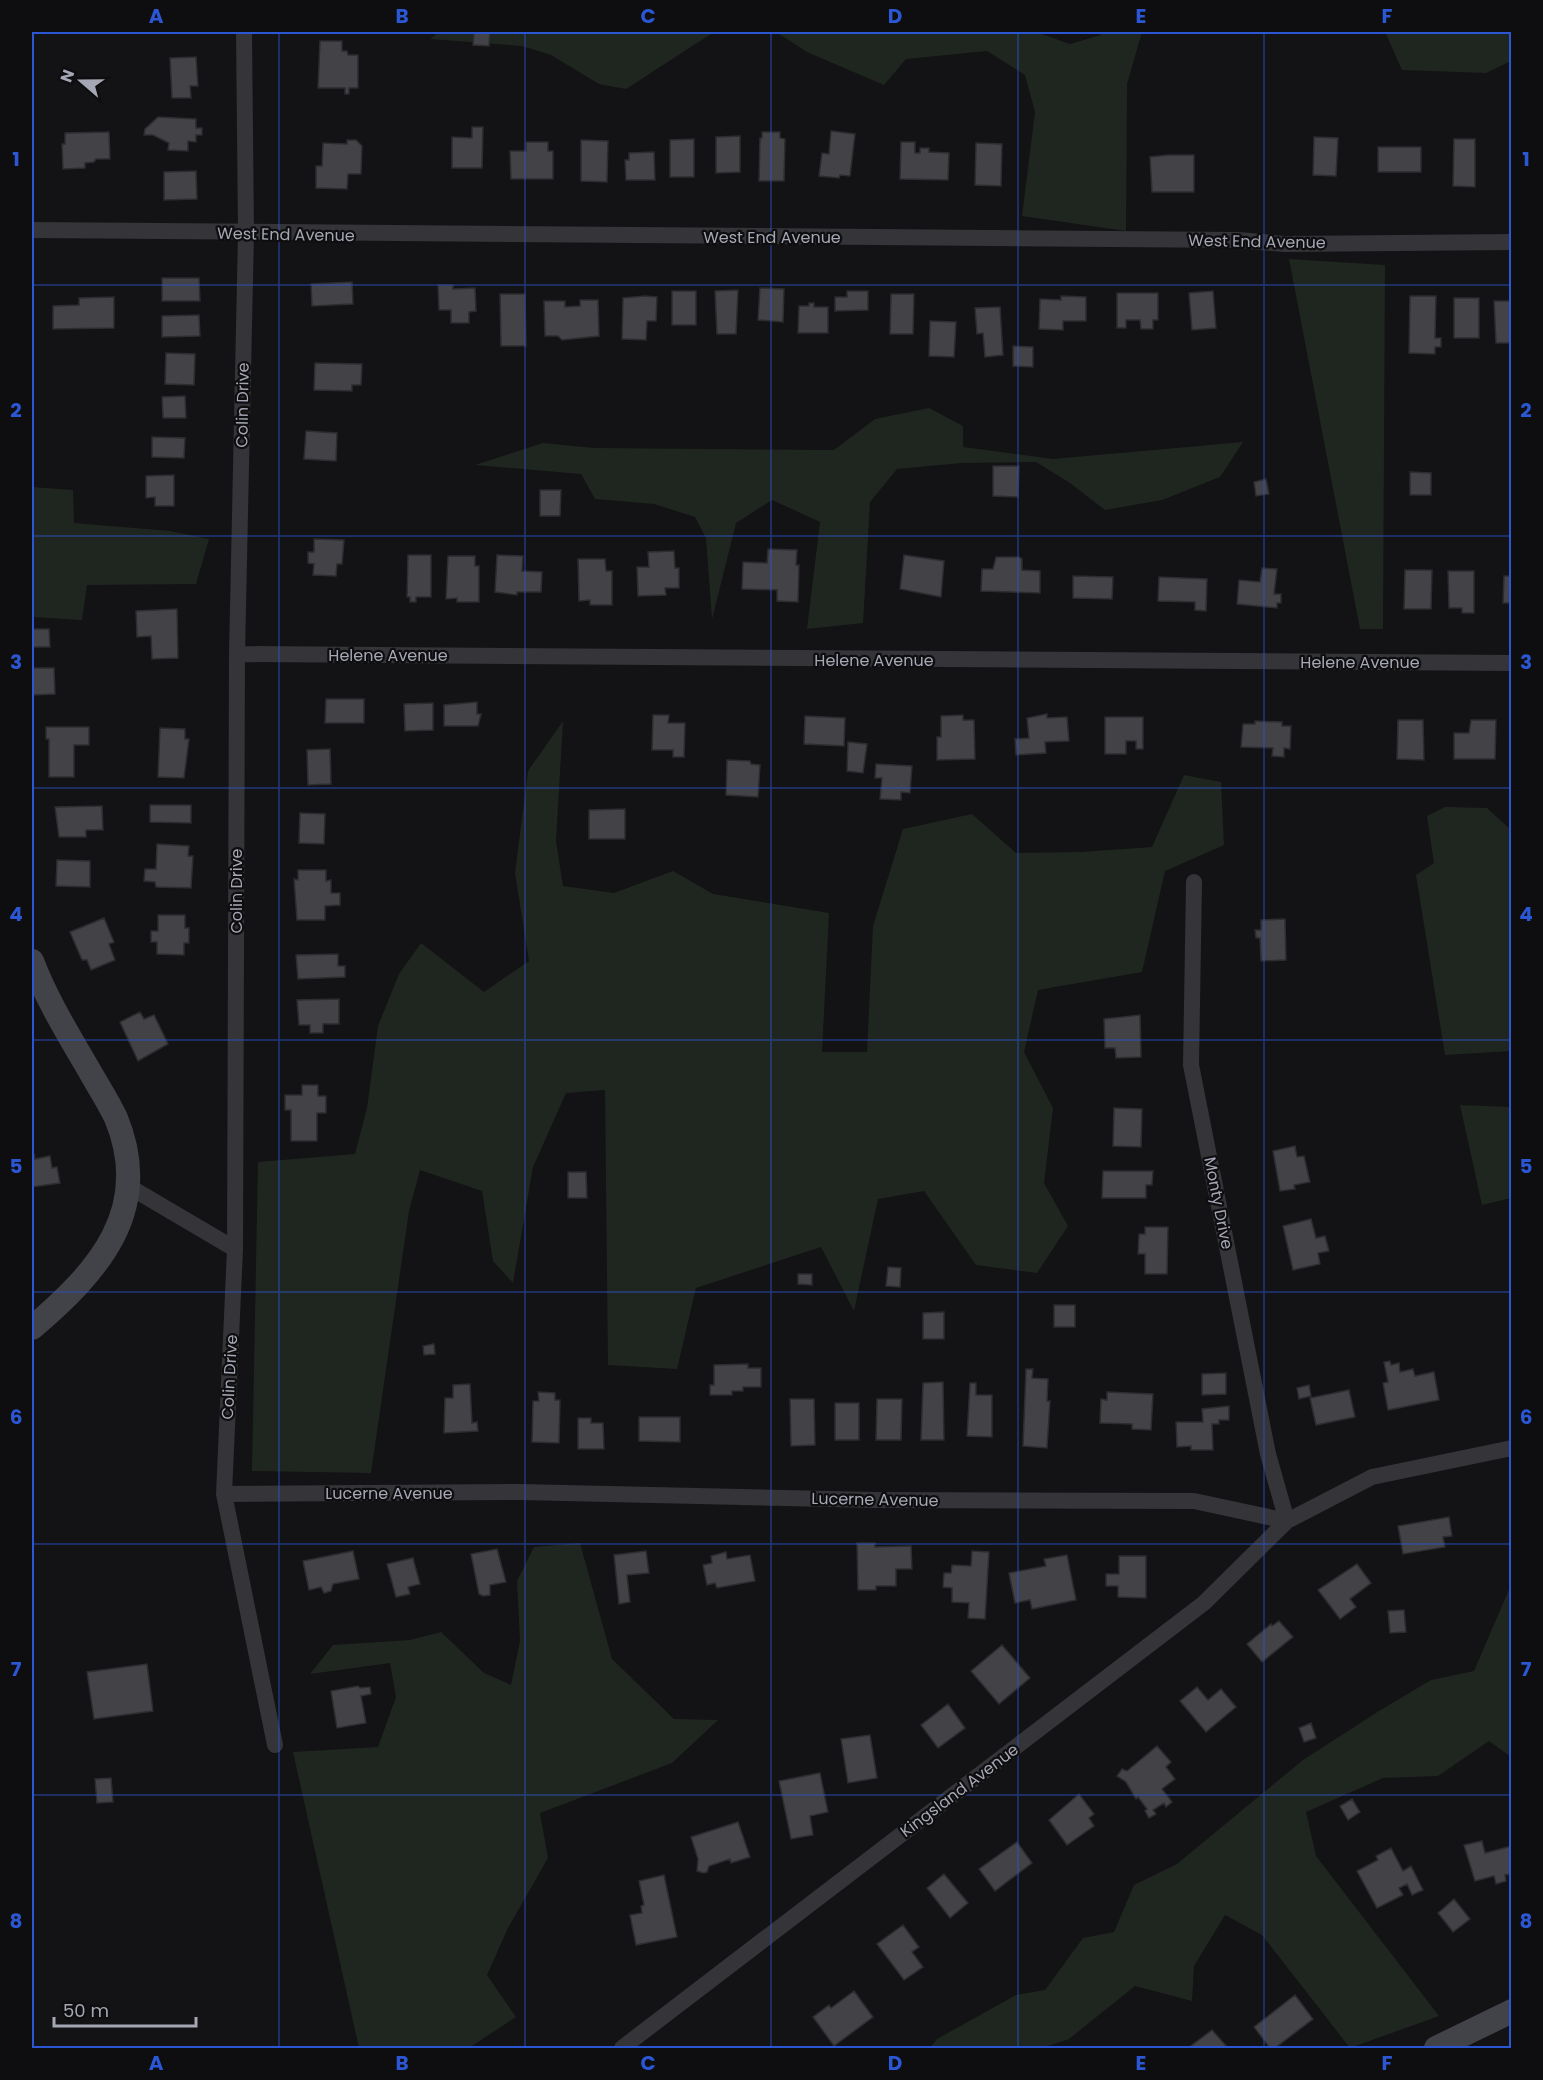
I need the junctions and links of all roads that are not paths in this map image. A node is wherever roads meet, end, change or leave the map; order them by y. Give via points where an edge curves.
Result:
1 (244, 32) edge
2 (32, 230) edge
3 (246, 233) junction
4 (1512, 242) edge
5 (237, 654) junction
6 (1512, 663) edge
7 (1194, 882) dead end
8 (32, 961) edge
9 (128, 1186) junction
10 (235, 1249) junction
11 (32, 1328) edge
12 (1512, 1448) edge
13 (224, 1494) junction
14 (1287, 1521) junction
15 (275, 1745) dead end
16 (1512, 2012) edge
17 (622, 2049) edge
18 (1436, 2049) edge

1 - 3 street, Colin Drive
2 - 3 street, West End Avenue
3 - 4 street, West End Avenue via 1238,240 1285,244
3 - 5 street, Colin Drive
5 - 6 street, Helene Avenue
5 - 10 street, Colin Drive
7 - 14 street, Monty Drive via 1191,1065 1268,1454
8 - 9 main road via 45,994 115,1116 124,1144
9 - 10 street
9 - 11 main road via 118,1228 104,1255 71,1293
10 - 13 street, Colin Drive
12 - 14 street via 1372,1477
13 - 14 street, Lucerne Avenue via 520,1492 873,1500 1194,1501
13 - 15 street, Colin Drive
14 - 17 street, Kingsland Avenue via 1204,1603
16 - 18 main road

